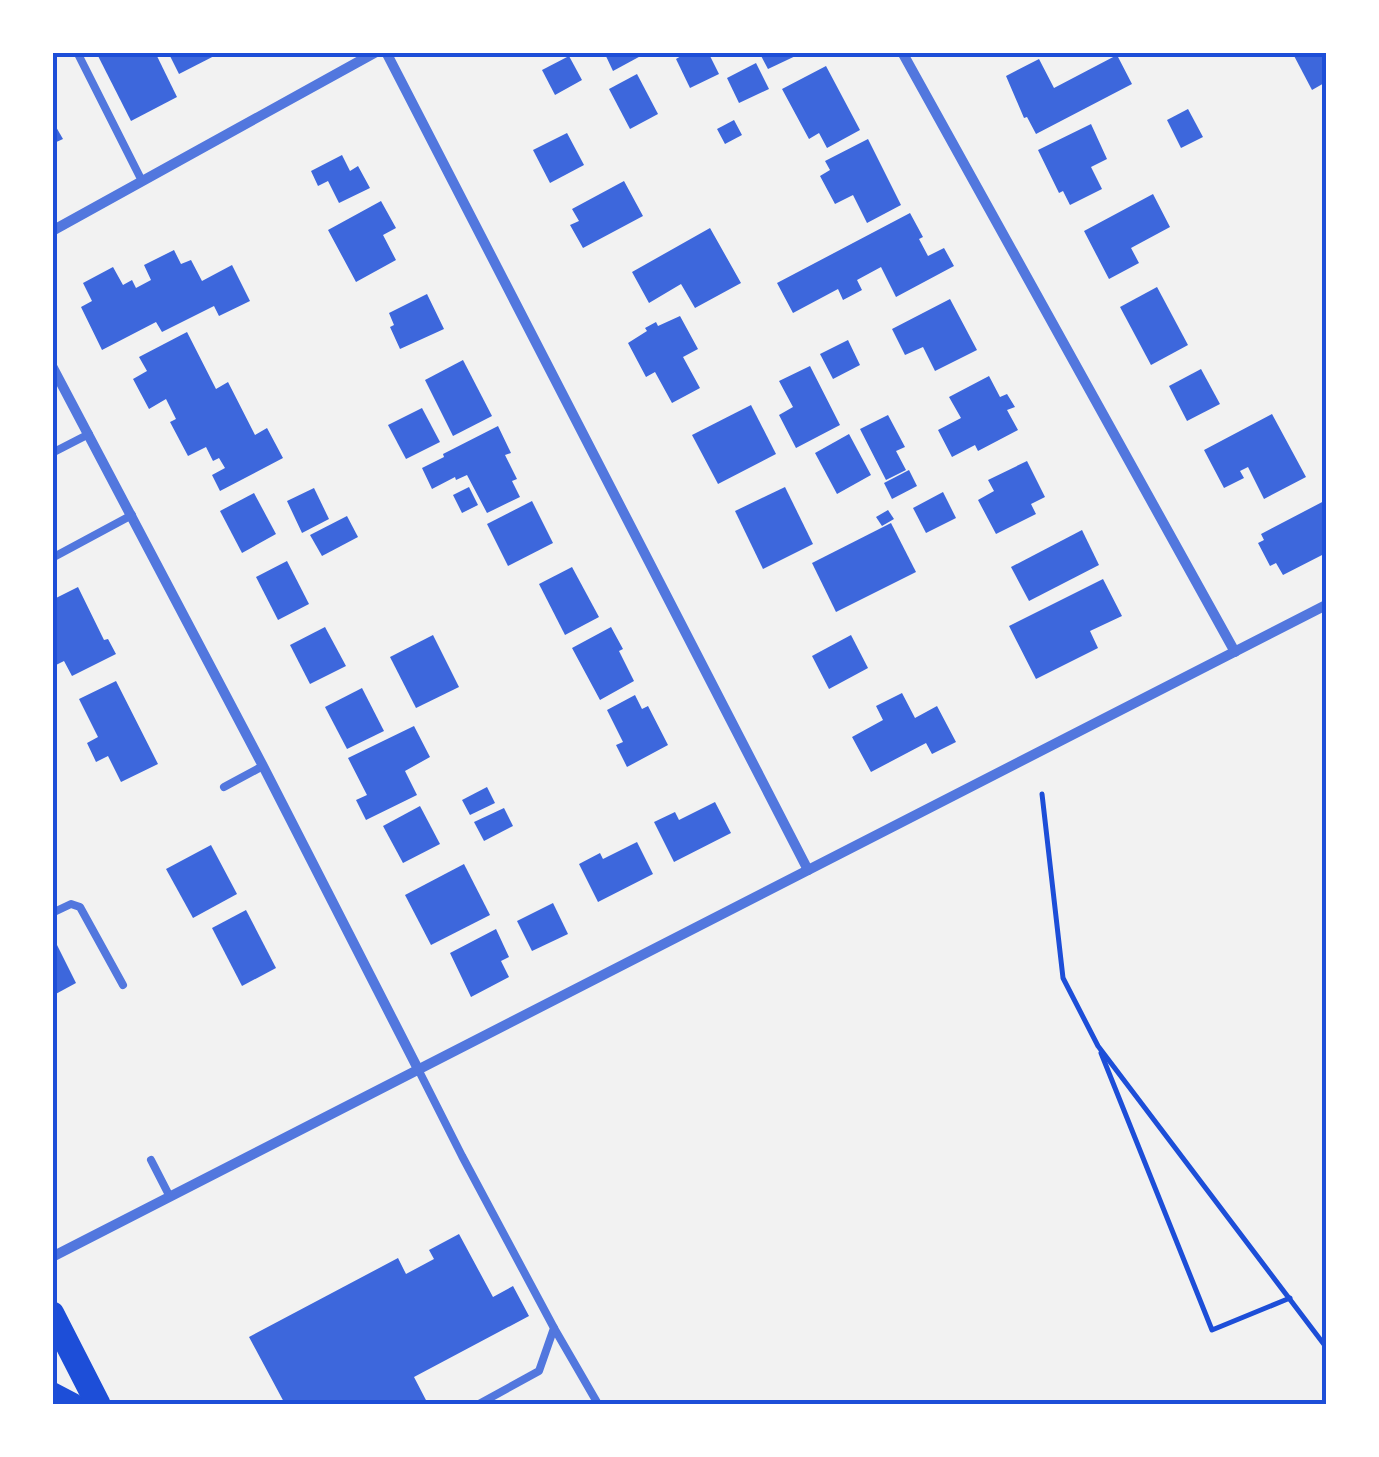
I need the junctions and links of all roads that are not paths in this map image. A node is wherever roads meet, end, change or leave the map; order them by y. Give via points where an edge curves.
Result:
1 (77, 52) edge
2 (376, 52) edge
3 (386, 52) edge
4 (902, 52) edge
5 (142, 182) junction
6 (52, 231) edge
7 (52, 366) edge
8 (89, 434) junction
9 (52, 453) edge
10 (132, 515) junction
11 (52, 558) edge
12 (1326, 605) edge
13 (1235, 652) junction
14 (263, 766) junction
15 (224, 787) dead end
16 (808, 870) junction
17 (52, 914) edge
18 (123, 985) dead end
19 (418, 1070) junction
20 (151, 1160) dead end
21 (170, 1197) junction
22 (52, 1257) edge
23 (52, 1314) edge
24 (554, 1328) junction
25 (52, 1393) edge
26 (72, 1404) edge
27 (98, 1404) edge
28 (479, 1404) edge
29 (598, 1404) edge

1 - 5 lane
2 - 5 street
3 - 16 street
4 - 13 street
5 - 6 street
7 - 8 street
8 - 9 lane
8 - 10 street
10 - 11 lane
10 - 14 street
12 - 13 street
13 - 16 street
14 - 15 lane
14 - 19 street
16 - 19 street
17 - 18 lane via 71,904 80,907
19 - 21 street
19 - 24 lane
20 - 21 lane
21 - 22 street
23 - 27 highway
24 - 28 lane via 539,1371
24 - 29 lane
25 - 26 main road

